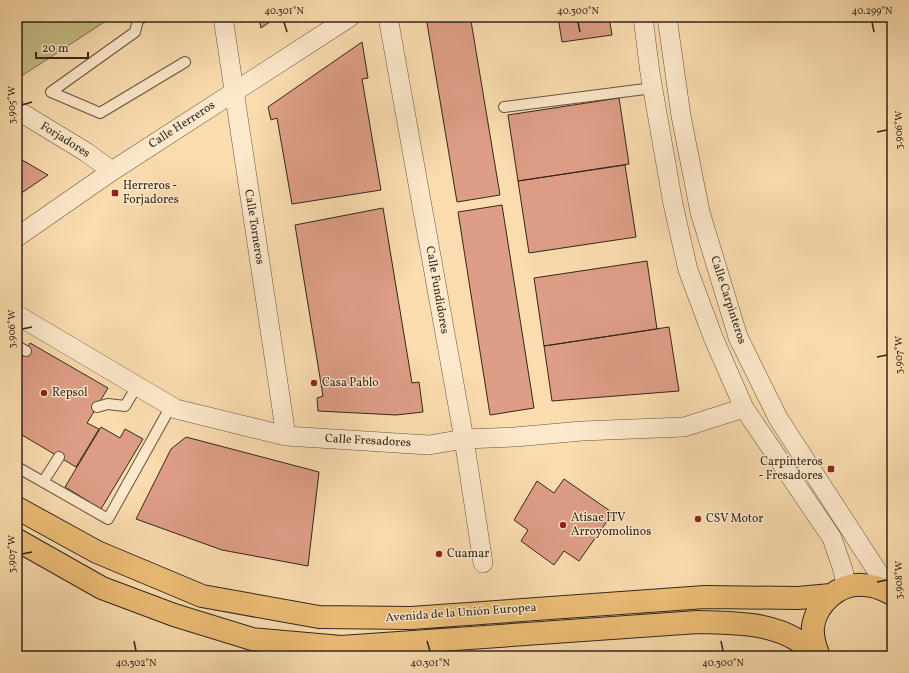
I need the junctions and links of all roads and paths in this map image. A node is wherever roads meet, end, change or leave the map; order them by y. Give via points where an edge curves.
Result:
1 (143, 17) edge
2 (223, 17) edge
3 (350, 17) edge
4 (388, 17) edge
5 (642, 17) edge
6 (667, 17) edge
7 (185, 62) dead end
8 (653, 88) junction
9 (234, 92) junction
10 (504, 107) dead end
11 (17, 110) edge
12 (112, 171) junction
13 (17, 237) edge
14 (18, 319) edge
15 (137, 386) junction
16 (96, 406) dead end
17 (171, 406) junction
18 (744, 408) junction
19 (286, 436) junction
20 (464, 439) junction
21 (59, 457) dead end
22 (17, 467) edge
23 (43, 482) junction
24 (17, 508) edge
25 (17, 540) edge
26 (483, 563) dead end
27 (838, 591) junction
28 (892, 594) edge
29 (815, 656) edge
30 (819, 656) edge

1 - 7 lane via 138,20 136,32 51,92 100,113
2 - 9 street, Calle Torneros
3 - 9 street, Calle Herreros
4 - 20 street, Calle Fundidores
5 - 8 street, Calle Carpìnteros
6 - 28 street, Calle Carpìnteros via 681,116 700,212 738,337 778,418
8 - 10 lane
8 - 18 street, Calle Carpìnteros via 673,204 688,270 713,337
9 - 12 street, Calle Herreros
9 - 19 street, Calle Torneros
11 - 12 street, Forjadores
12 - 13 street, Calle Herreros
14 - 15 street, Calle Fresadores
15 - 16 lane via 125,406 105,400
15 - 17 street, Calle Fresadores
17 - 19 street, Calle Fresadores
17 - 23 lane via 108,519
18 - 20 street, Calle Fresadores via 684,427
18 - 27 street, Calle Carpìnteros via 832,538 843,570
19 - 20 street, Calle Fresadores via 429,445
20 - 26 street, Calle Fundidores
21 - 23 lane
22 - 23 lane
24 - 27 main road, Avenida de la Unión Europea via 97,552 202,596 319,618 411,618 705,597 798,598
25 - 29 main road via 102,588 174,615 252,639 341,647 706,622 776,630 799,642
27 - 28 main road, Avenida de la Unión Europea via 862,584
27 - 30 main road via 819,609 813,627 814,645

